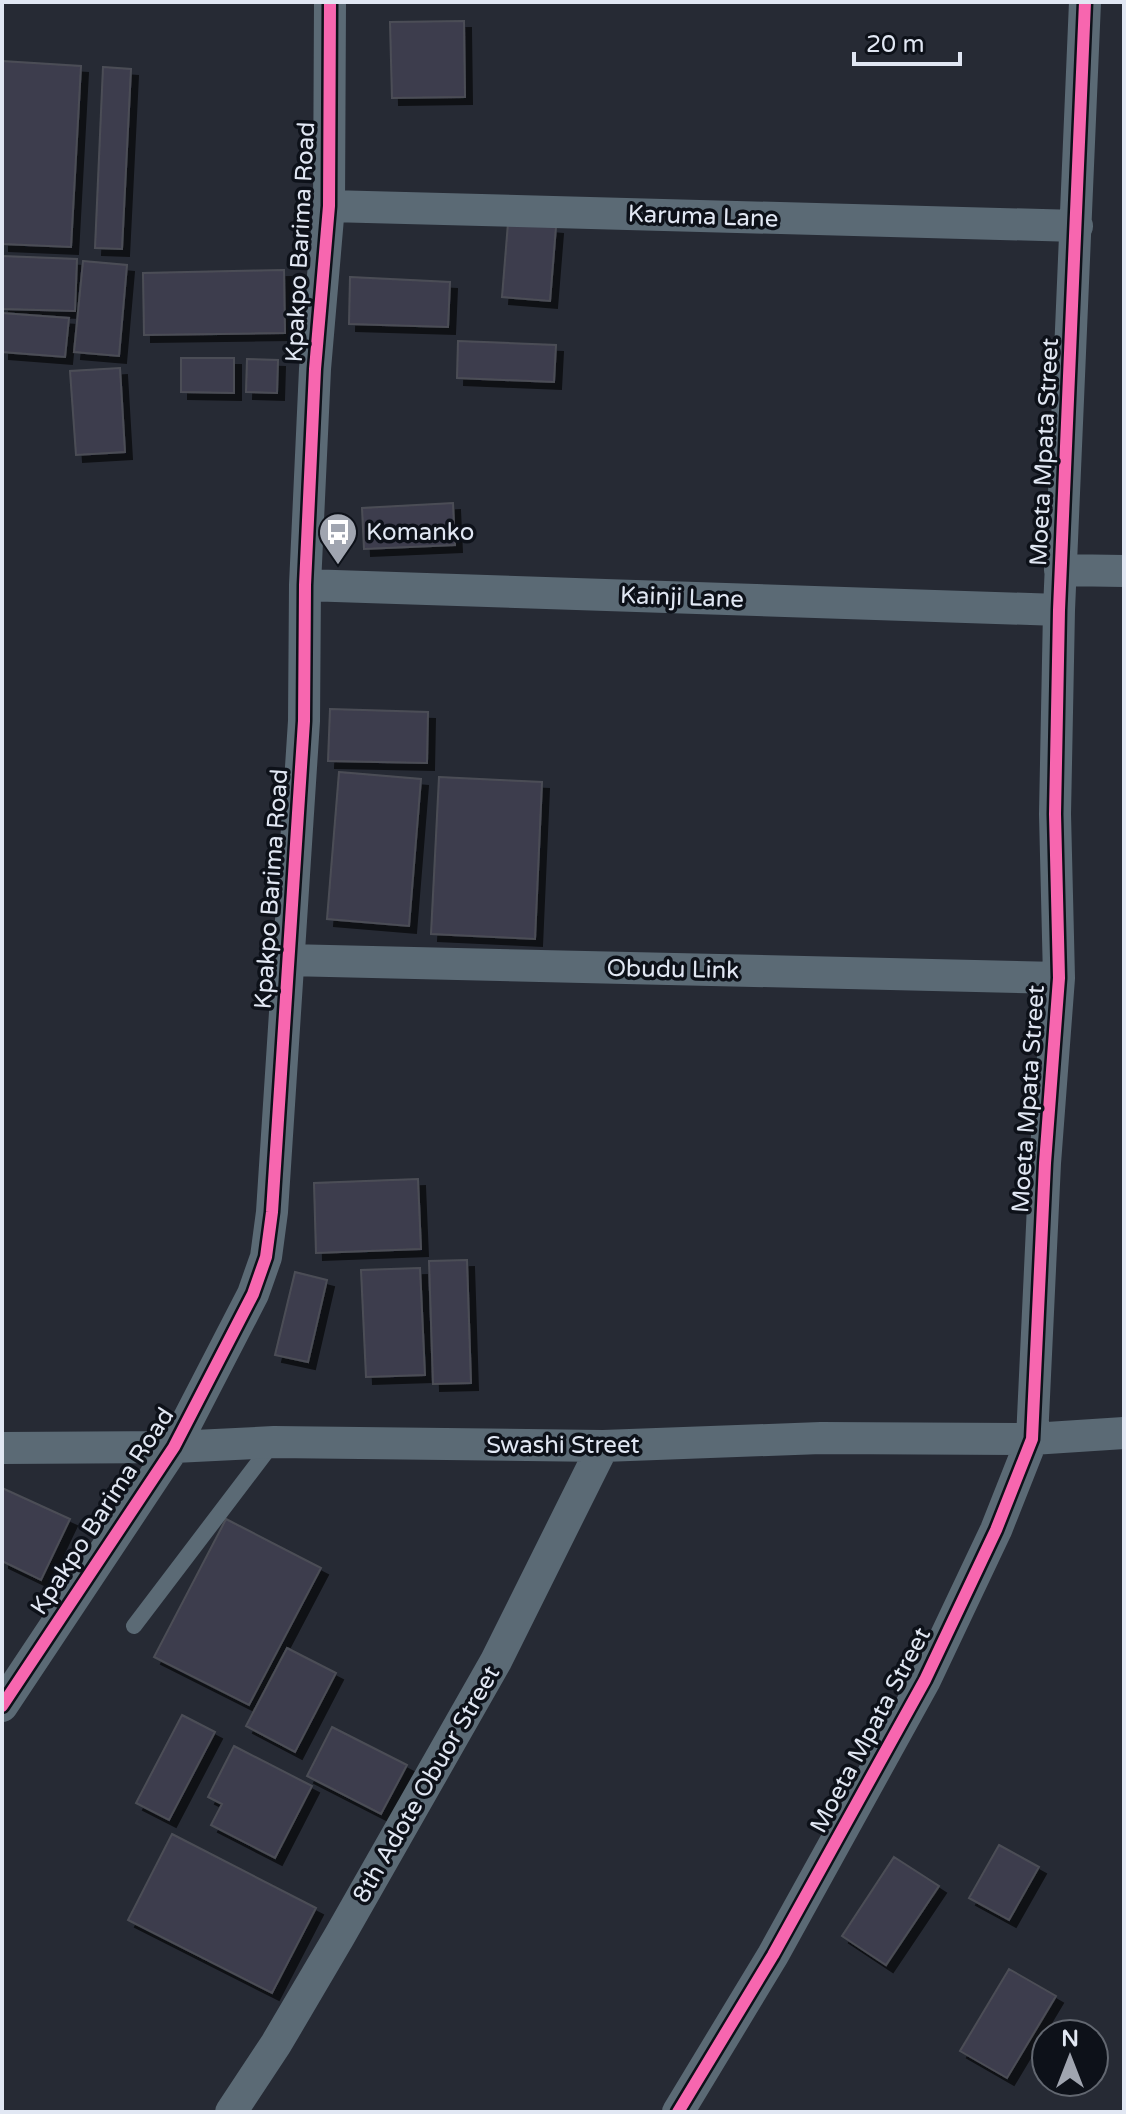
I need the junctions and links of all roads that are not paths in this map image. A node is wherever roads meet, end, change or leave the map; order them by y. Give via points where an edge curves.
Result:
1 (330, 2) edge
2 (1085, 2) edge
3 (329, 206) junction
4 (1077, 226) junction
5 (1060, 570) junction
6 (1124, 571) edge
7 (305, 585) junction
8 (1059, 610) junction
9 (287, 960) junction
10 (1059, 978) junction
11 (1124, 1433) edge
12 (1032, 1439) junction
13 (274, 1442) junction
14 (603, 1446) junction
15 (174, 1447) junction
16 (2, 1448) edge
17 (134, 1626) dead end
18 (2, 1706) edge
19 (231, 2112) edge
20 (678, 2112) edge

1 - 3 street, Kpakpo Barima Road
2 - 4 street, Moeta Mpata Street
3 - 4 street, Karuma Lane
3 - 7 street, Kpakpo Barima Road
4 - 5 street, Moeta Mpata Street
5 - 6 street
5 - 8 street, Moeta Mpata Street
7 - 8 street, Kainji Lane
7 - 9 street, Kpakpo Barima Road via 304,721
8 - 10 street, Moeta Mpata Street
9 - 10 street, Obudu Link
9 - 15 street, Kpakpo Barima Road via 266,1257 253,1294
10 - 12 street, Moeta Mpata Street
11 - 12 street, Swashi Street
12 - 14 street, Swashi Street via 821,1438
12 - 20 street, Moeta Mpata Street via 996,1530 925,1680 773,1955
13 - 14 street, Swashi Street
13 - 15 street, Swashi Street
13 - 17 lane
14 - 19 street, 8th Adote Obuor Street via 496,1661 276,2044
15 - 16 street, Swashi Street
15 - 18 street, Kpakpo Barima Road

